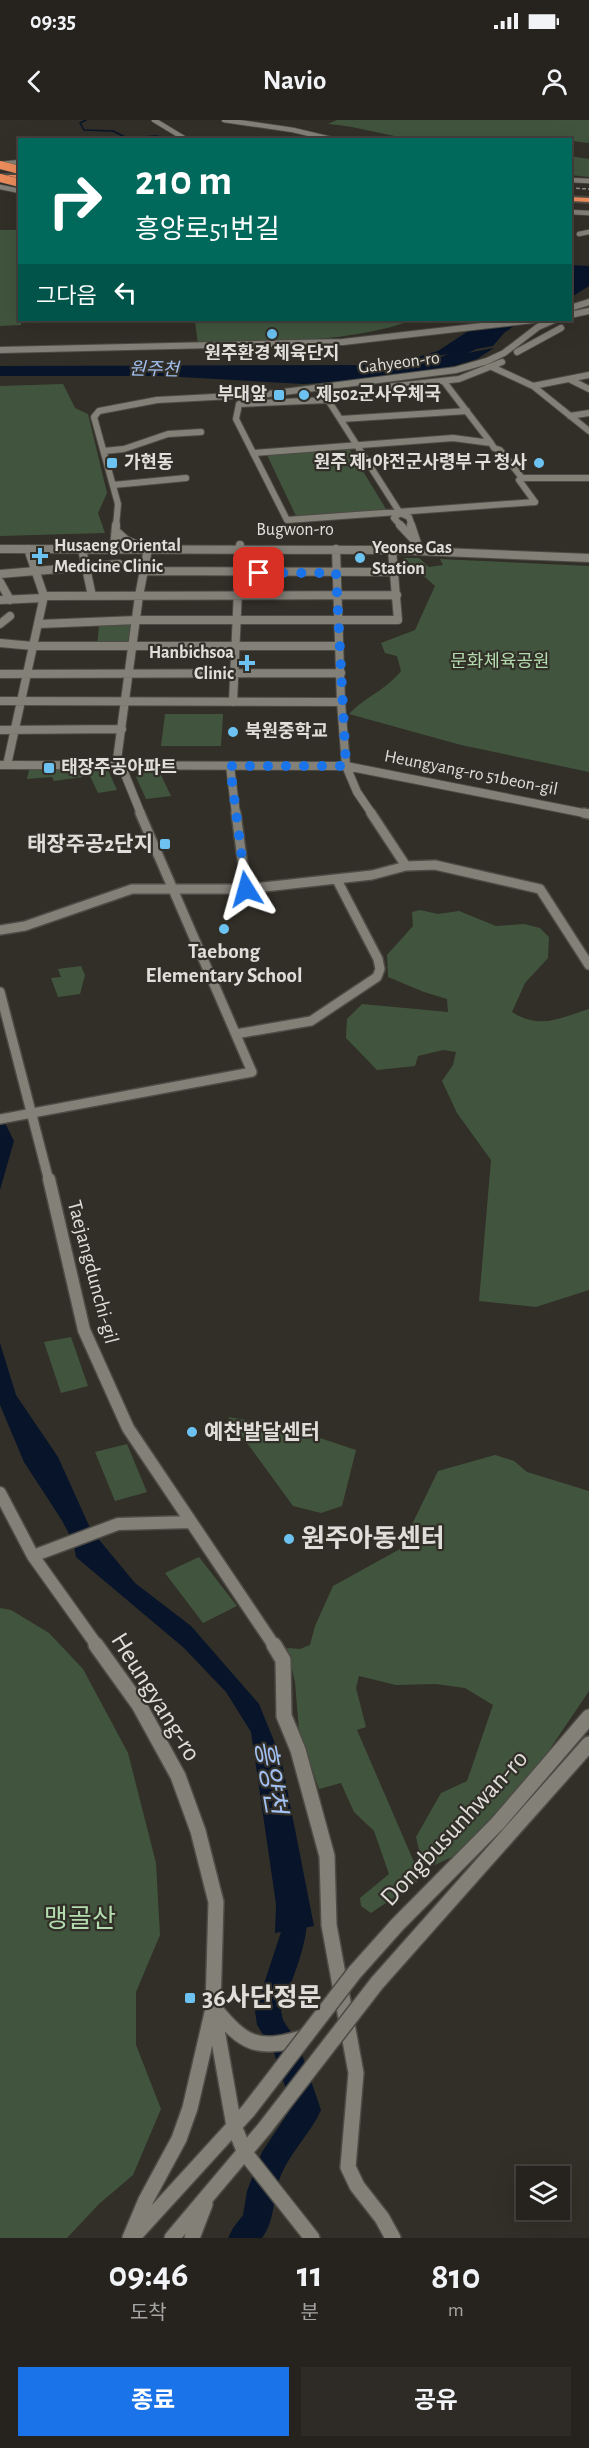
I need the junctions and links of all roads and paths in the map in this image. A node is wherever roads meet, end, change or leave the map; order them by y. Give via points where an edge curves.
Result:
1 (154, 120) edge
2 (224, 120) edge
3 (184, 138) edge
4 (327, 138) edge
5 (18, 162) edge
6 (0, 164) edge
7 (18, 169) edge
8 (0, 177) edge
9 (18, 180) edge
10 (572, 180) edge
11 (589, 182) edge
12 (0, 187) edge
13 (18, 192) edge
14 (18, 192) edge
15 (0, 194) edge
16 (572, 198) edge
17 (589, 199) edge
18 (572, 212) edge
19 (589, 213) edge
20 (589, 232) edge
21 (579, 234) dead end
22 (589, 302) edge
23 (589, 308) edge
24 (572, 311) edge
25 (572, 312) edge
26 (505, 321) edge
27 (524, 321) edge
28 (552, 321) edge
29 (561, 328) dead end
30 (377, 338) junction
31 (0, 350) edge
32 (492, 367) junction
33 (589, 375) edge
34 (571, 380) junction
35 (445, 383) junction
36 (533, 386) junction
37 (589, 389) edge
38 (341, 390) junction
39 (284, 392) junction
40 (328, 400) junction
41 (467, 411) junction
42 (589, 413) edge
43 (570, 416) junction
44 (340, 419) junction
45 (589, 431) edge
46 (201, 432) dead end
47 (491, 443) junction
48 (357, 446) junction
49 (104, 452) junction
50 (253, 453) junction
51 (186, 478) dead end
52 (522, 478) junction
53 (589, 478) edge
54 (113, 485) junction
55 (400, 513) junction
56 (116, 531) junction
57 (0, 544) edge
58 (138, 544) junction
59 (115, 547) junction
60 (240, 547) junction
61 (418, 547) junction
62 (0, 549) edge
63 (28, 549) junction
64 (82, 549) junction
65 (148, 549) junction
66 (336, 549) junction
67 (392, 550) junction
68 (589, 556) edge
69 (119, 564) dead end
70 (86, 566) junction
71 (36, 571) junction
72 (145, 571) junction
73 (393, 572) junction
74 (240, 573) junction
75 (336, 573) junction
76 (0, 574) edge
77 (0, 582) edge
78 (92, 596) junction
79 (139, 596) junction
80 (239, 596) junction
81 (338, 596) junction
82 (397, 596) junction
83 (44, 597) junction
84 (0, 600) edge
85 (10, 600) junction
86 (10, 616) dead end
87 (137, 620) junction
88 (237, 620) junction
89 (339, 620) junction
90 (0, 624) edge
91 (39, 624) junction
92 (0, 643) edge
93 (33, 646) junction
94 (132, 646) junction
95 (236, 646) junction
96 (339, 646) junction
97 (234, 673) junction
98 (0, 674) edge
99 (27, 674) junction
100 (130, 674) junction
101 (341, 674) junction
102 (0, 701) edge
103 (21, 701) junction
104 (126, 702) junction
105 (233, 702) junction
106 (341, 702) junction
107 (122, 729) junction
108 (0, 730) edge
109 (15, 730) junction
110 (3, 765) edge
111 (230, 766) junction
112 (346, 766) junction
113 (119, 767) junction
114 (589, 814) edge
115 (406, 866) junction
116 (337, 880) junction
117 (246, 889) junction
118 (173, 891) junction
119 (0, 930) edge
120 (589, 965) edge
121 (0, 992) edge
122 (236, 1034) junction
123 (33, 1113) junction
124 (0, 1119) edge
125 (0, 1493) edge
126 (191, 1522) junction
127 (33, 1556) junction
128 (589, 1717) edge
129 (589, 1744) edge
130 (213, 2007) junction
131 (302, 2038) junction
132 (234, 2126) junction
133 (245, 2153) junction
134 (208, 2195) junction
135 (131, 2238) edge
136 (172, 2238) edge
137 (192, 2238) edge
138 (312, 2238) edge
139 (393, 2238) edge

1 - 3 street
2 - 4 street
5 - 6 street
6 - 7 highway, bridge
8 - 9 highway, bridge
10 - 11 street
12 - 13 street
14 - 15 street
16 - 17 highway
18 - 19 street
20 - 21 street
22 - 24 street
23 - 25 street
26 - 30 street
27 - 30 street
28 - 39 street, Gahyeon-ro via 504,353 468,368
29 - 32 street
30 - 31 street
32 - 35 street
32 - 36 street
33 - 34 street
34 - 36 street
34 - 37 street
35 - 38 street
35 - 41 street
36 - 43 street
38 - 39 street
38 - 40 street via 330,394
39 - 49 street, Gahyeon-ro via 175,398 105,409 94,417
40 - 44 street
40 - 50 street via 239,404 236,419
41 - 44 street
41 - 47 street
42 - 43 street
43 - 45 street
44 - 48 street
46 - 49 street via 168,434
47 - 48 street via 453,438
47 - 52 street
48 - 50 street
48 - 55 street
49 - 54 street, Gahyeon-ro
50 - 55 street via 287,520
51 - 54 street
52 - 53 street
52 - 55 street via 519,480 536,502
54 - 56 street, Gahyeon-ro via 118,504
55 - 61 street via 394,518
56 - 58 street
56 - 59 street, Gahyeon-ro
57 - 59 street, Bugwon-ro
58 - 59 street, Bugwon-ro
58 - 60 street, Bugwon-ro
59 - 64 street, Bugwon-ro
59 - 65 street, Bugwon-ro
60 - 61 street, Bugwon-ro
60 - 65 street, Bugwon-ro
60 - 66 street, Bugwon-ro
60 - 74 street
61 - 67 street, Bugwon-ro
61 - 68 street, Bugwon-ro
62 - 63 street, Bugwon-ro
63 - 64 street, Bugwon-ro
63 - 71 street
64 - 70 street
65 - 72 street
66 - 67 street, Bugwon-ro
66 - 75 street
67 - 73 street
69 - 70 street
70 - 71 street
70 - 78 street
71 - 76 street
71 - 83 street
72 - 74 street
72 - 79 street
73 - 75 street
73 - 82 street
74 - 75 street
74 - 80 street
75 - 81 street
77 - 85 street
78 - 79 street
78 - 83 street
79 - 80 street
79 - 87 street
80 - 81 street
80 - 88 street
81 - 82 street
81 - 89 street
82 - 89 street via 398,620
83 - 85 street
83 - 91 street
84 - 85 street
86 - 90 street
87 - 88 street
87 - 91 street
87 - 94 street
88 - 89 street
88 - 95 street
89 - 96 street
91 - 93 street
92 - 93 street
93 - 94 street
93 - 99 street
94 - 95 street
94 - 100 street
95 - 96 street
95 - 97 street
96 - 101 street
97 - 100 street
97 - 101 street
97 - 105 street
98 - 99 street
99 - 100 street
99 - 103 street
100 - 104 street
101 - 106 street
102 - 103 street
103 - 104 street
103 - 109 street
104 - 105 street
104 - 107 street
105 - 106 street
106 - 112 street
107 - 109 street
107 - 113 street
108 - 109 street
109 - 110 street
110 - 113 street
111 - 112 street, Heungyang-ro 51beon-gil
111 - 113 street, Heungyang-ro 51beon-gil
111 - 117 street
112 - 114 street, Heungyang-ro 51beon-gil
112 - 115 street via 357,792
113 - 118 street
115 - 116 street
115 - 120 street via 435,865 540,889
116 - 117 street
116 - 122 street via 378,959 377,977 311,1021
117 - 118 street
118 - 119 street via 132,889 25,926
118 - 122 street
121 - 123 street, Taejangdunchi-gil
122 - 123 street via 252,1070 250,1074
123 - 124 street
123 - 126 street, Taejangdunchi-gil via 84,1330 128,1428
125 - 127 street, Heungyang-ro
126 - 127 street via 118,1524
126 - 139 street, Taejangdunchi-gil via 283,1660 284,1716 298,1750 327,1856 329,1925 356,2073 348,2168 352,2182 379,2212
127 - 130 street, Heungyang-ro via 139,1705 178,1776 198,1831 216,1902
128 - 131 street, Dongbusunhwan-ro, bridge via 498,1823 397,1925
129 - 133 street, Dongbusunhwan-ro, bridge via 377,1983
130 - 131 street via 237,2036 250,2043 263,2046
130 - 132 street, Heungyang-ro
130 - 135 street via 190,2108
131 - 132 street, Dongbusunhwan-ro, bridge
132 - 133 street, Heungyang-ro
132 - 135 street
133 - 134 street
133 - 138 street, Heungyang-ro
134 - 136 street
134 - 137 street

